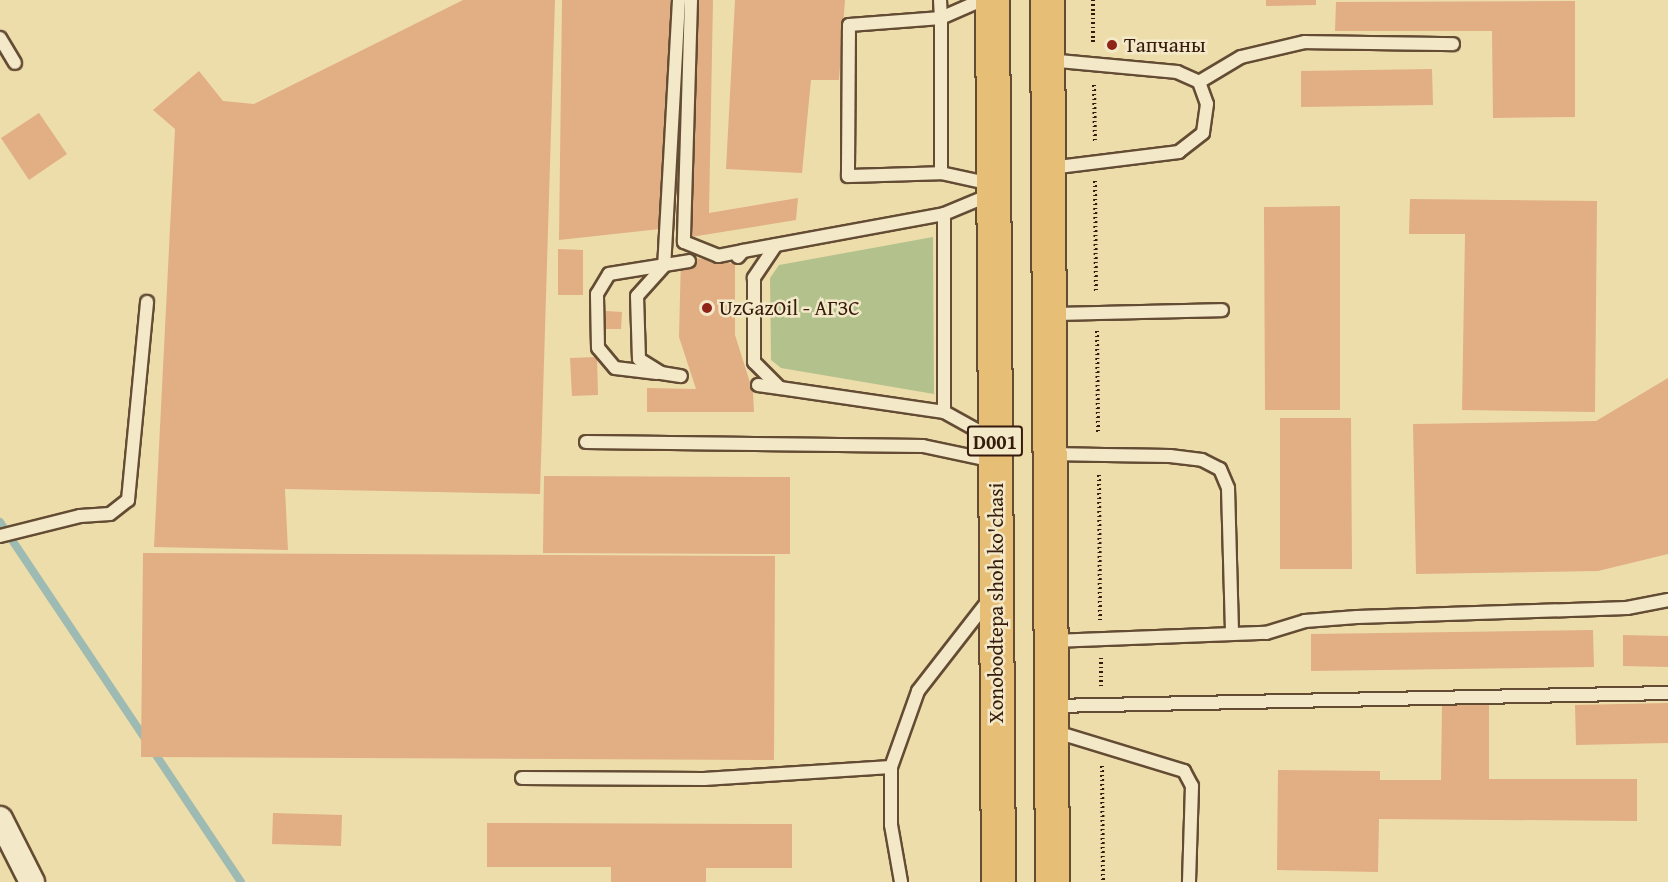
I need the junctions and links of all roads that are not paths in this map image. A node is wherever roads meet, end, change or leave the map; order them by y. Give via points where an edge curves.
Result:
1 (679, 0) edge
2 (691, 0) edge
3 (940, 0) edge
4 (982, 0) edge
5 (992, 0) edge
6 (1047, 0) edge
7 (941, 18) junction
8 (0, 38) edge
9 (1453, 44) dead end
10 (1048, 60) junction
11 (15, 63) dead end
12 (1199, 82) junction
13 (1049, 168) junction
14 (941, 173) junction
15 (993, 189) junction
16 (944, 214) junction
17 (776, 245) junction
18 (689, 261) dead end
19 (664, 266) junction
20 (147, 302) dead end
21 (1222, 310) dead end
22 (1050, 314) junction
23 (661, 373) junction
24 (681, 376) dead end
25 (758, 385) dead end
26 (780, 388) junction
27 (944, 412) junction
28 (586, 442) dead end
29 (995, 450) junction
30 (1052, 454) junction
31 (0, 536) edge
32 (996, 586) junction
33 (1668, 600) edge
34 (1232, 634) junction
35 (1052, 641) junction
36 (1668, 693) edge
37 (1052, 718) junction
38 (891, 767) junction
39 (522, 778) dead end
40 (0, 819) edge
41 (1051, 878) edge
42 (999, 881) edge
43 (32, 882) edge
44 (901, 882) edge
45 (1189, 882) edge

1 - 19 lane
2 - 17 lane via 684,243 718,256
3 - 7 lane
4 - 7 lane
5 - 15 highway, Xonobodtepa shoh ko'chasi / D001
6 - 10 highway, D001
7 - 14 lane
7 - 14 lane via 849,25 848,176
8 - 11 lane
9 - 12 lane via 1305,42 1241,57
10 - 12 lane via 1177,72
10 - 13 highway, D001
12 - 13 lane via 1207,104 1203,133 1179,152
13 - 22 highway, D001
14 - 15 lane
15 - 16 lane
15 - 29 highway, Xonobodtepa shoh ko'chasi / D001
16 - 17 lane
16 - 27 lane
17 - 26 lane via 754,278 754,362
18 - 19 lane
19 - 23 lane via 637,296 639,359
19 - 23 lane via 609,274 597,294 598,348 615,368
20 - 31 lane via 128,500 110,514 80,516
21 - 22 lane
22 - 30 highway, D001
23 - 24 lane
25 - 26 lane
26 - 27 lane
27 - 29 lane
28 - 29 lane
29 - 32 highway, Xonobodtepa shoh ko'chasi / D001
30 - 34 lane via 1170,456 1203,460 1220,469 1228,488
30 - 35 highway, D001
32 - 38 lane via 984,608 918,691
32 - 42 highway, Xonobodtepa shoh ko'chasi / D001
33 - 34 lane via 1627,608 1357,616 1305,621 1266,633
34 - 35 lane
35 - 37 highway, D001
36 - 37 lane
37 - 41 highway, D001
37 - 45 lane via 1184,771 1192,786
38 - 39 lane via 704,778
38 - 44 lane via 891,825
40 - 43 street

